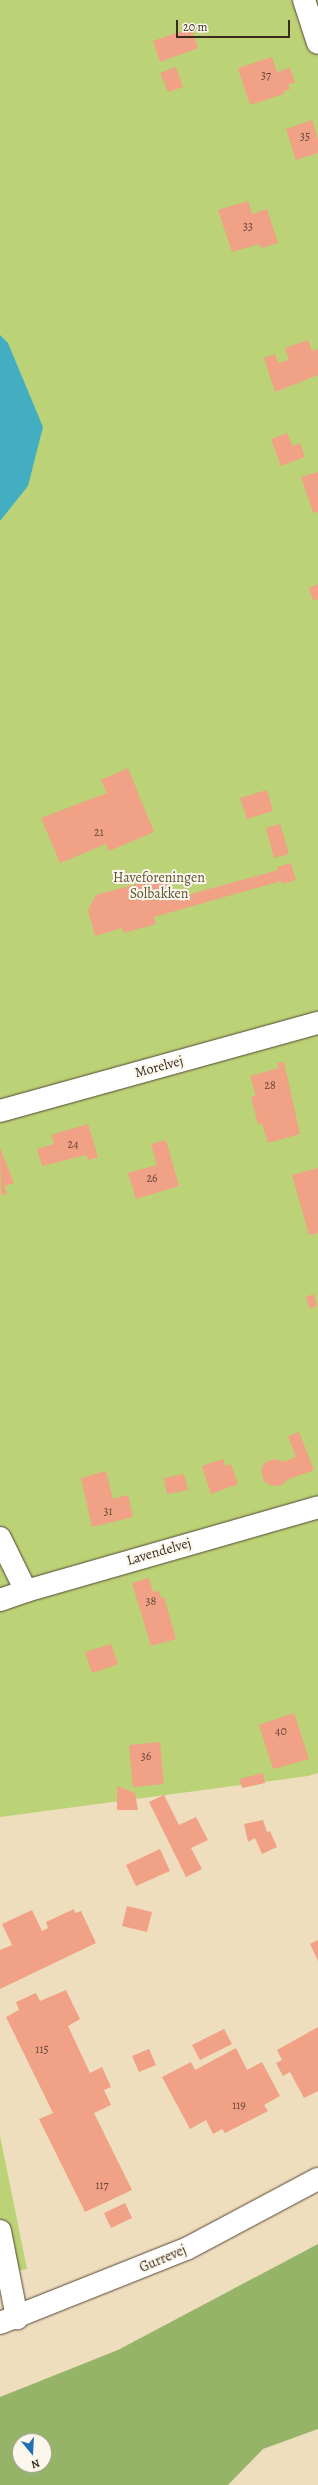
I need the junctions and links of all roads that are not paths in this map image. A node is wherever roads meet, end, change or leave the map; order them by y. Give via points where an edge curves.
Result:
1 (304, 0) edge
2 (318, 43) edge
3 (318, 1023) edge
4 (0, 1110) edge
5 (318, 1507) edge
6 (0, 1538) edge
7 (26, 1591) junction
8 (0, 1600) edge
9 (318, 2179) edge
10 (0, 2231) edge
11 (9, 2321) edge

1 - 2 street
3 - 4 street, Morelvej
5 - 7 street, Lavendelvej
6 - 7 street
7 - 8 street, Lavendelvej
9 - 11 street, Gurrevej via 188,2248
10 - 11 street

